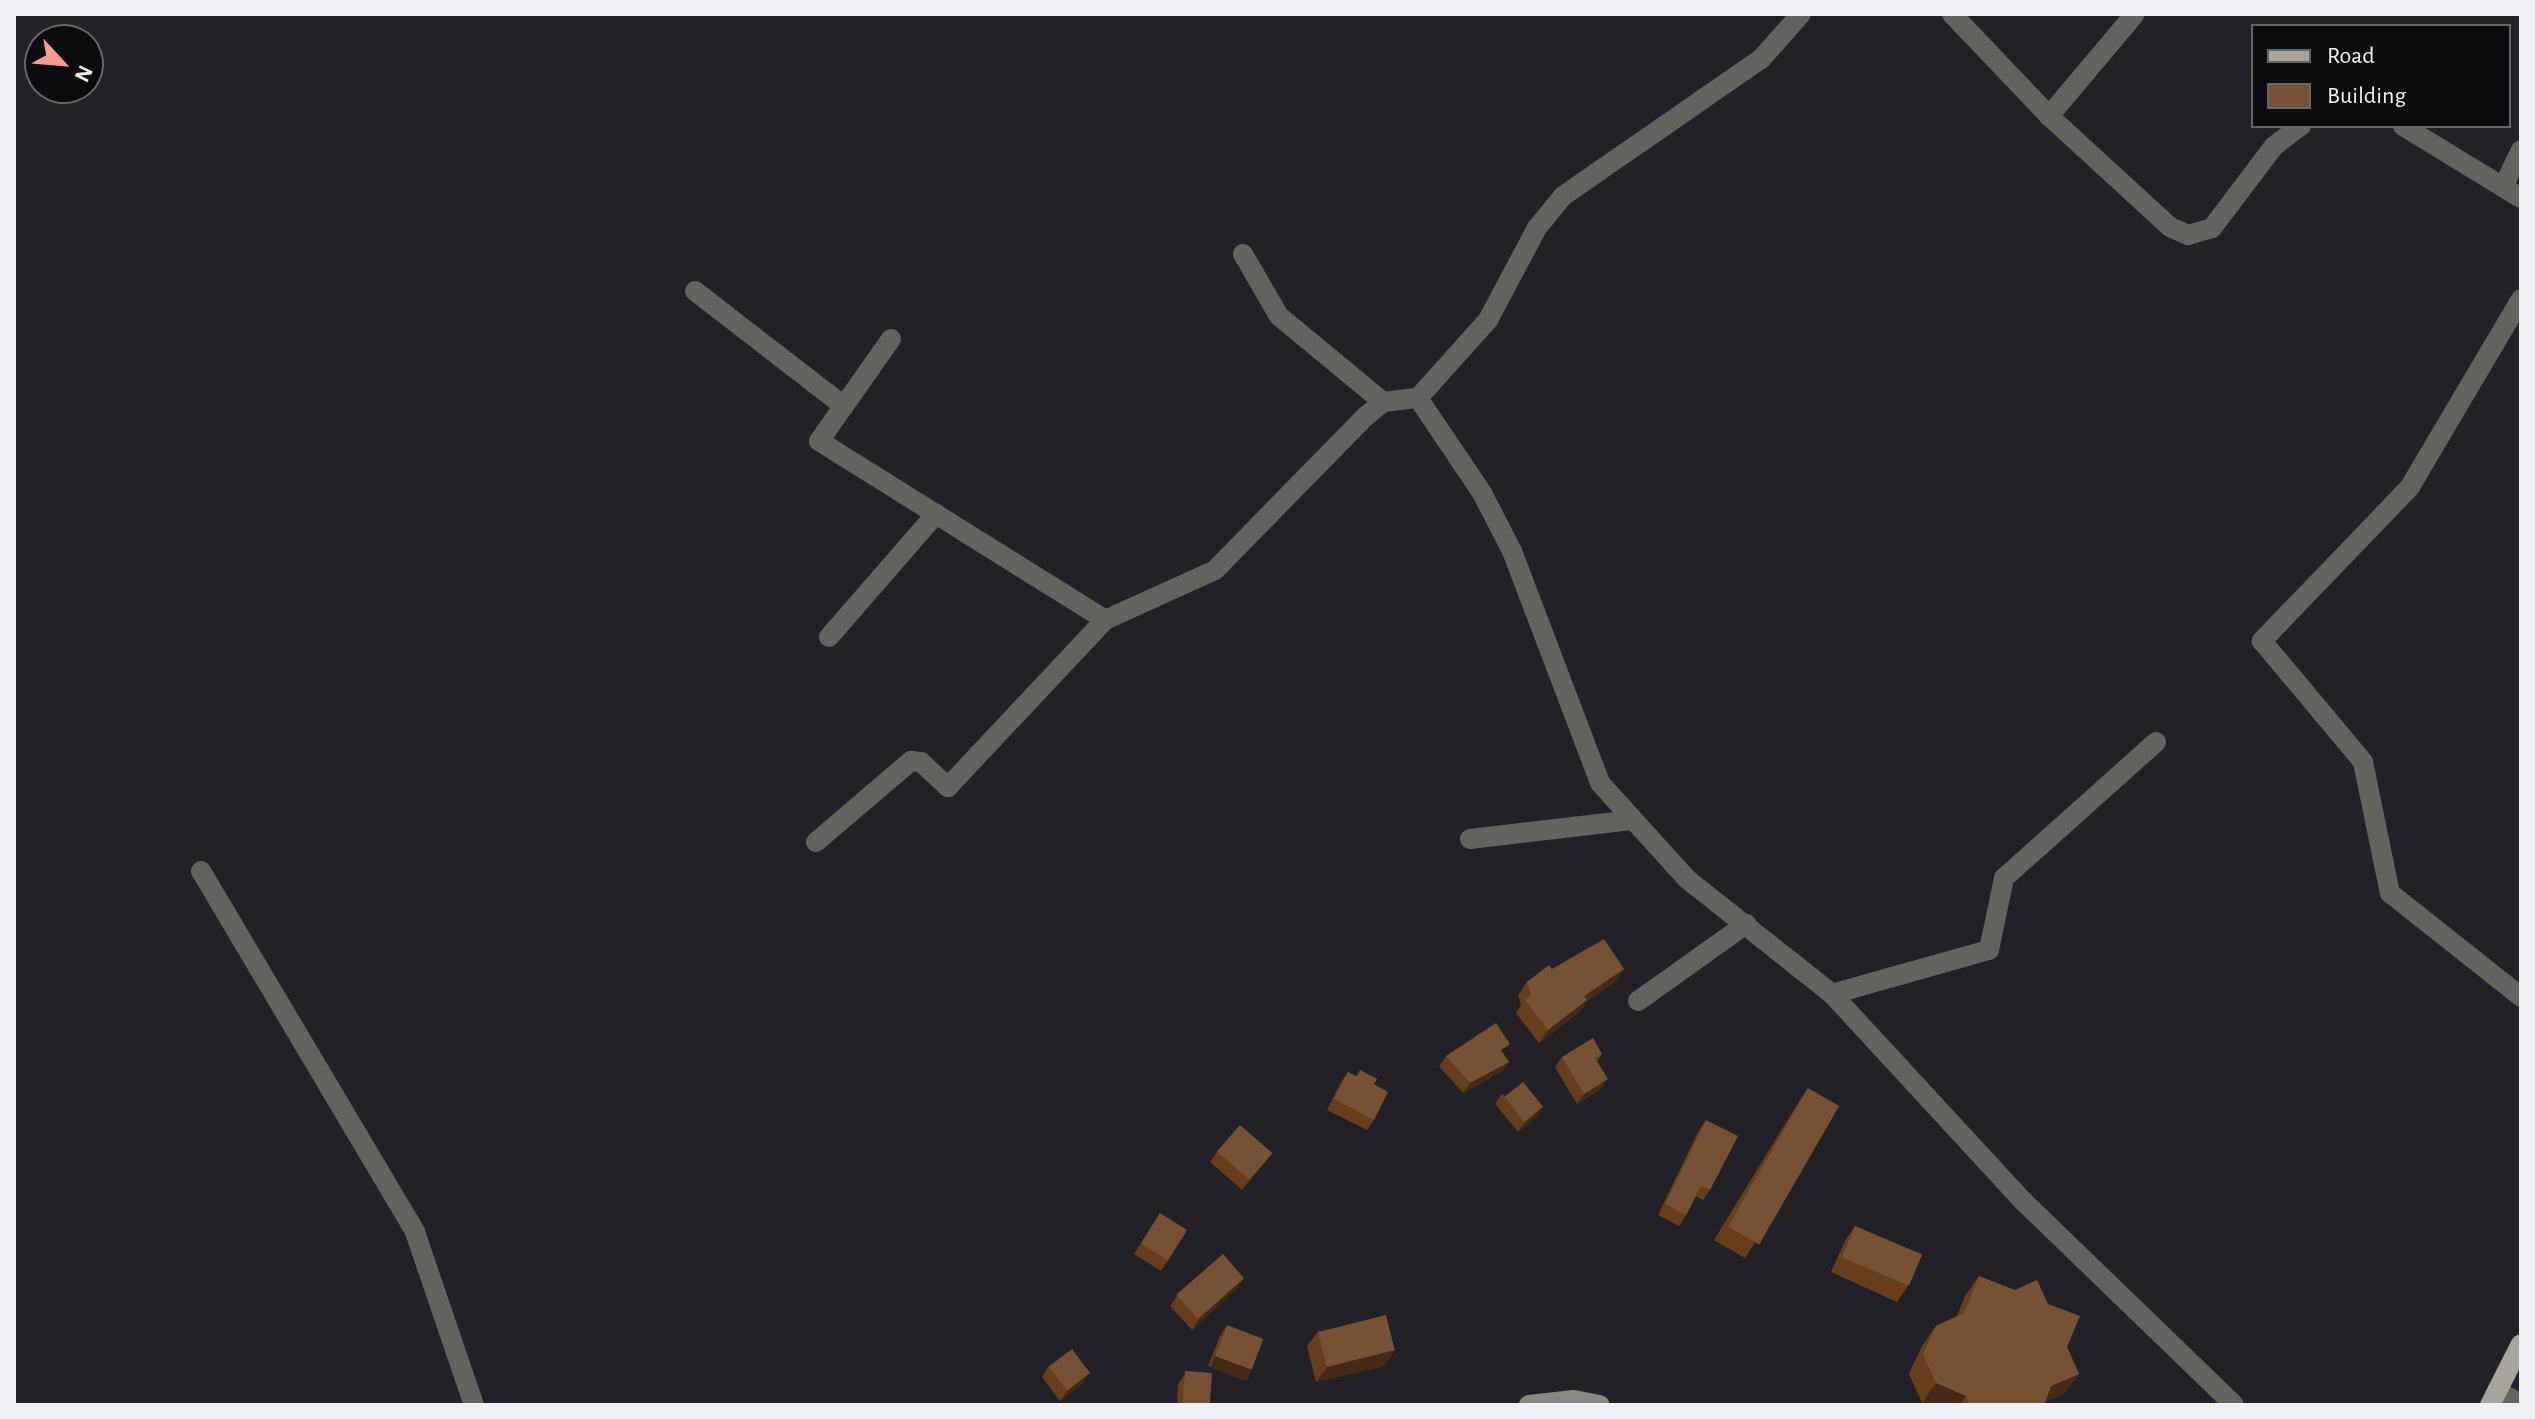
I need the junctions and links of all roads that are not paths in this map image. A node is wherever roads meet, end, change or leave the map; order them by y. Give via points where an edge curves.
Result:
1 (1801, 14) edge
2 (1952, 14) edge
3 (2135, 14) edge
4 (2049, 116) junction
5 (2298, 128) edge
6 (2406, 128) edge
7 (2521, 150) edge
8 (2512, 192) edge
9 (1243, 254) dead end
10 (695, 291) dead end
11 (2521, 299) edge
12 (891, 339) dead end
13 (1418, 398) junction
14 (1383, 402) junction
15 (844, 406) junction
16 (936, 514) junction
17 (1105, 620) junction
18 (829, 637) dead end
19 (2156, 742) dead end
20 (1631, 820) junction
21 (1470, 839) dead end
22 (816, 842) dead end
23 (201, 871) dead end
24 (1746, 924) junction
25 (1832, 994) junction
26 (2521, 997) edge
27 (1638, 1001) dead end
28 (2521, 1344) edge
29 (2494, 1398) edge
30 (2521, 1404) edge
31 (474, 1405) edge
32 (1529, 1405) edge
33 (1600, 1405) edge
34 (2234, 1405) edge

1 - 13 street via 1761,59 1563,196 1537,228 1488,320
2 - 4 street
3 - 4 street
4 - 5 street via 2170,227 2188,235 2212,228 2274,146
6 - 8 street
7 - 8 street
9 - 14 street via 1279,316
10 - 15 street
11 - 26 street via 2410,487 2262,641 2363,762 2390,893
12 - 15 street
13 - 14 street
13 - 20 street via 1506,539 1546,631 1600,783
14 - 17 street via 1215,570
15 - 16 street via 819,441
16 - 17 street
16 - 18 street
17 - 22 street via 948,787 921,762 911,761
19 - 25 street via 2004,878 1989,950
20 - 21 street
20 - 24 street via 1687,879
23 - 31 street via 415,1232
24 - 25 street
24 - 27 street
25 - 34 street via 2023,1201
28 - 29 main road
29 - 30 street
32 - 33 street via 1574,1400

